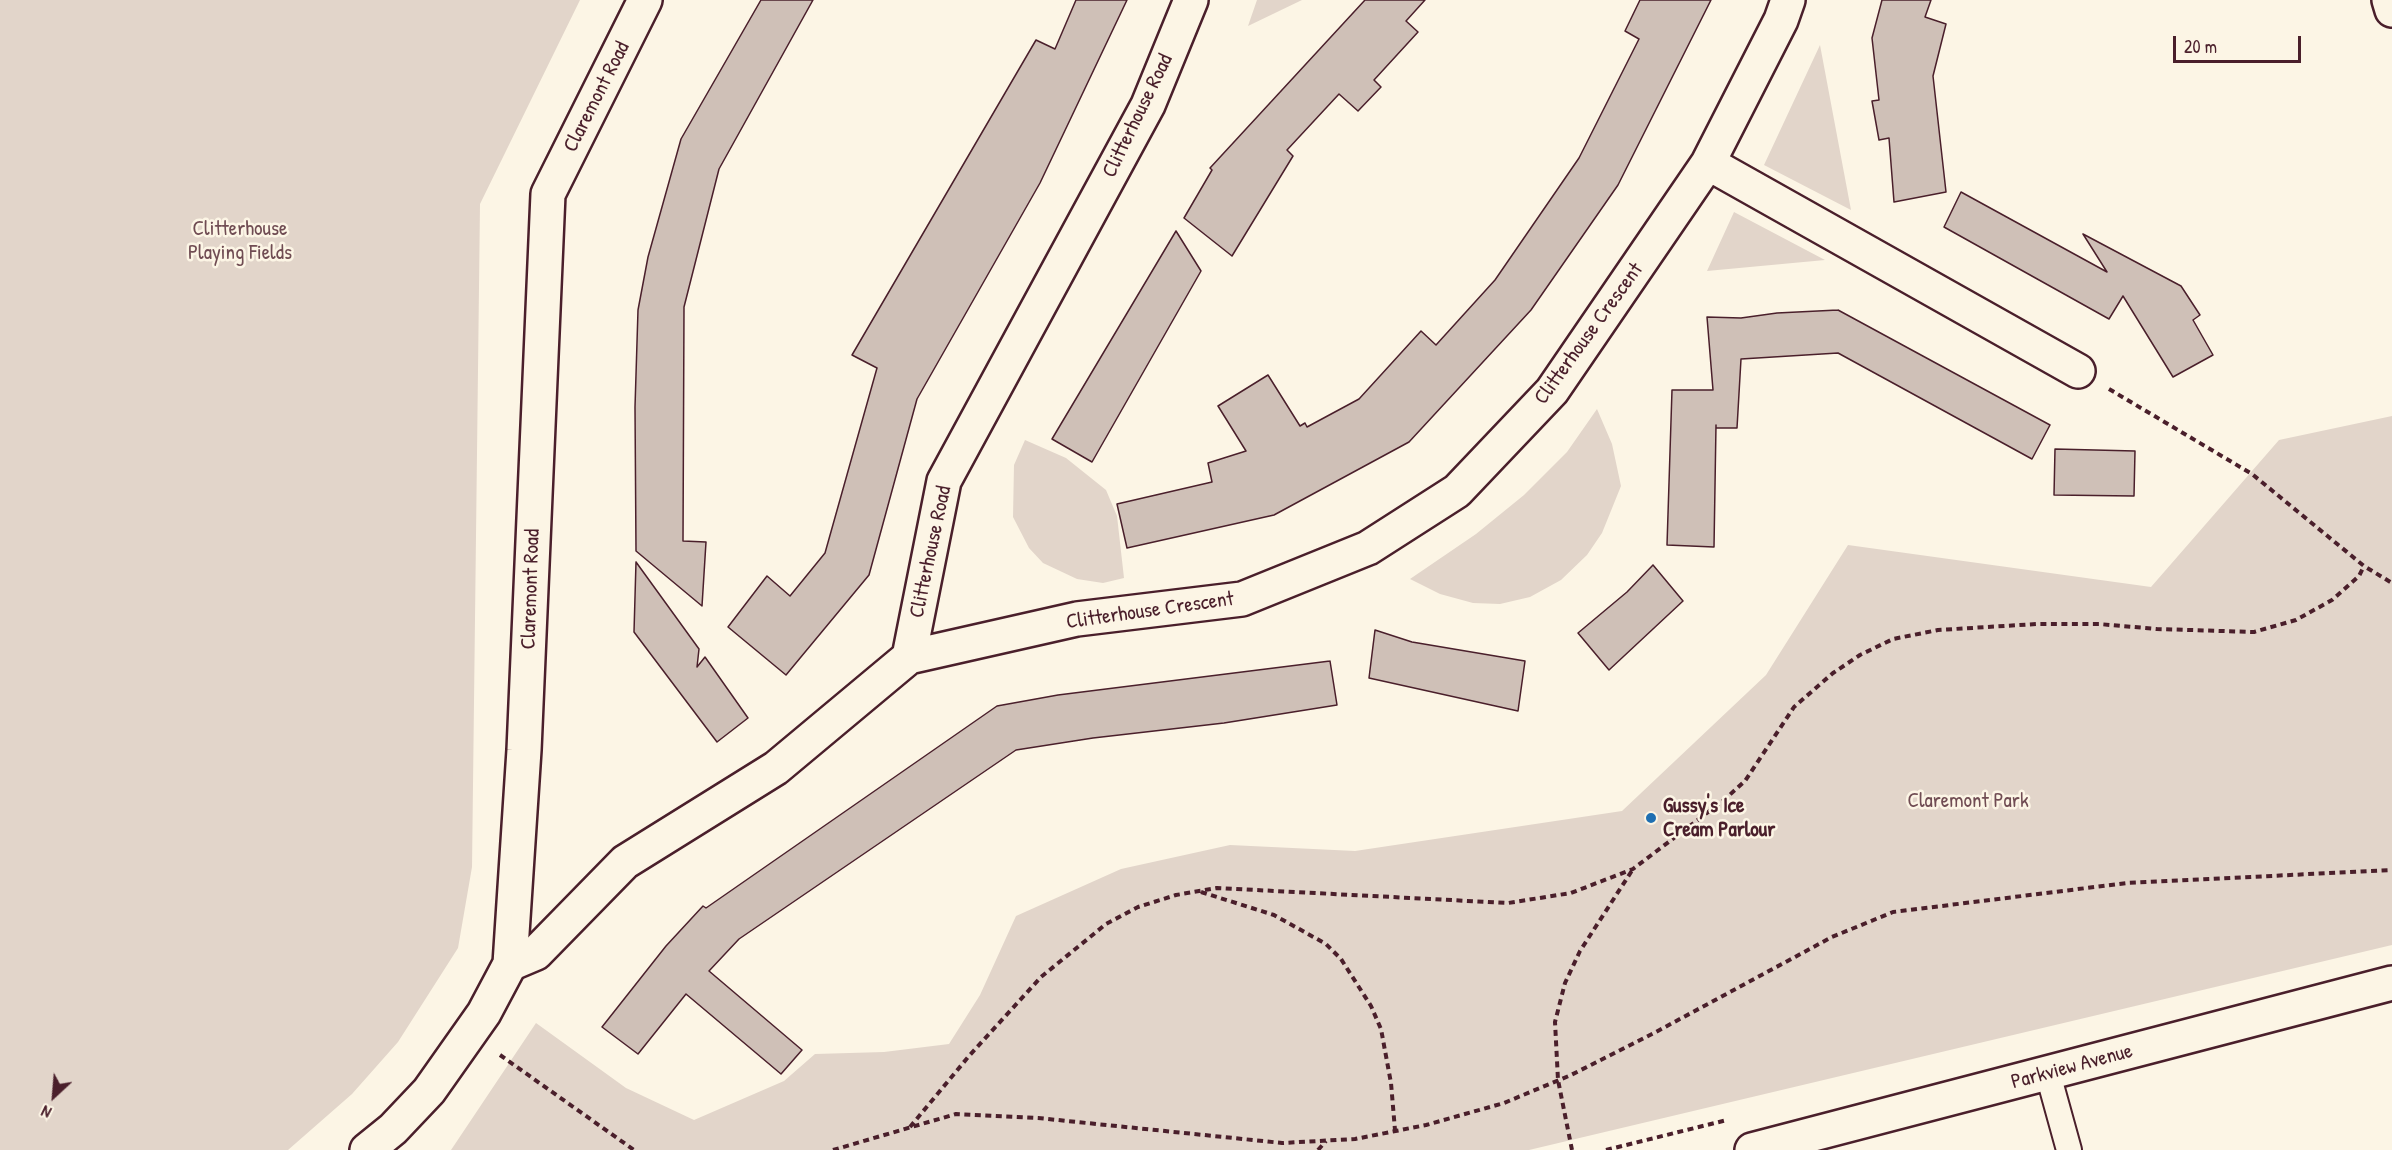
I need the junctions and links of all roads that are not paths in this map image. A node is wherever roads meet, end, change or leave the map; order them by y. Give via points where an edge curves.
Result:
1 (645, 0) edge
2 (1191, 0) edge
3 (1788, 0) edge
4 (2390, 0) edge
5 (2392, 10) edge
6 (1708, 163) junction
7 (2078, 371) road end
8 (909, 657) junction
9 (510, 963) junction
10 (2392, 983) edge
11 (2048, 1074) junction
12 (368, 1150) edge
13 (1752, 1150) edge
14 (2068, 1150) edge

1 - 9 street, Claremont Road via 548,194 524,750
2 - 8 street, Clitterhouse Road via 1148,105 944,481
3 - 6 street, Clitterhouse Crescent
4 - 5 street
6 - 7 street
6 - 8 street, Clitterhouse Crescent via 1552,391 1457,490 1368,548 1242,599 1077,619
8 - 9 street via 776,768 625,862 536,952
9 - 12 street, Claremont Road via 484,1013 429,1091
10 - 11 street, Parkview Avenue
11 - 13 street, Parkview Avenue
11 - 14 lane

